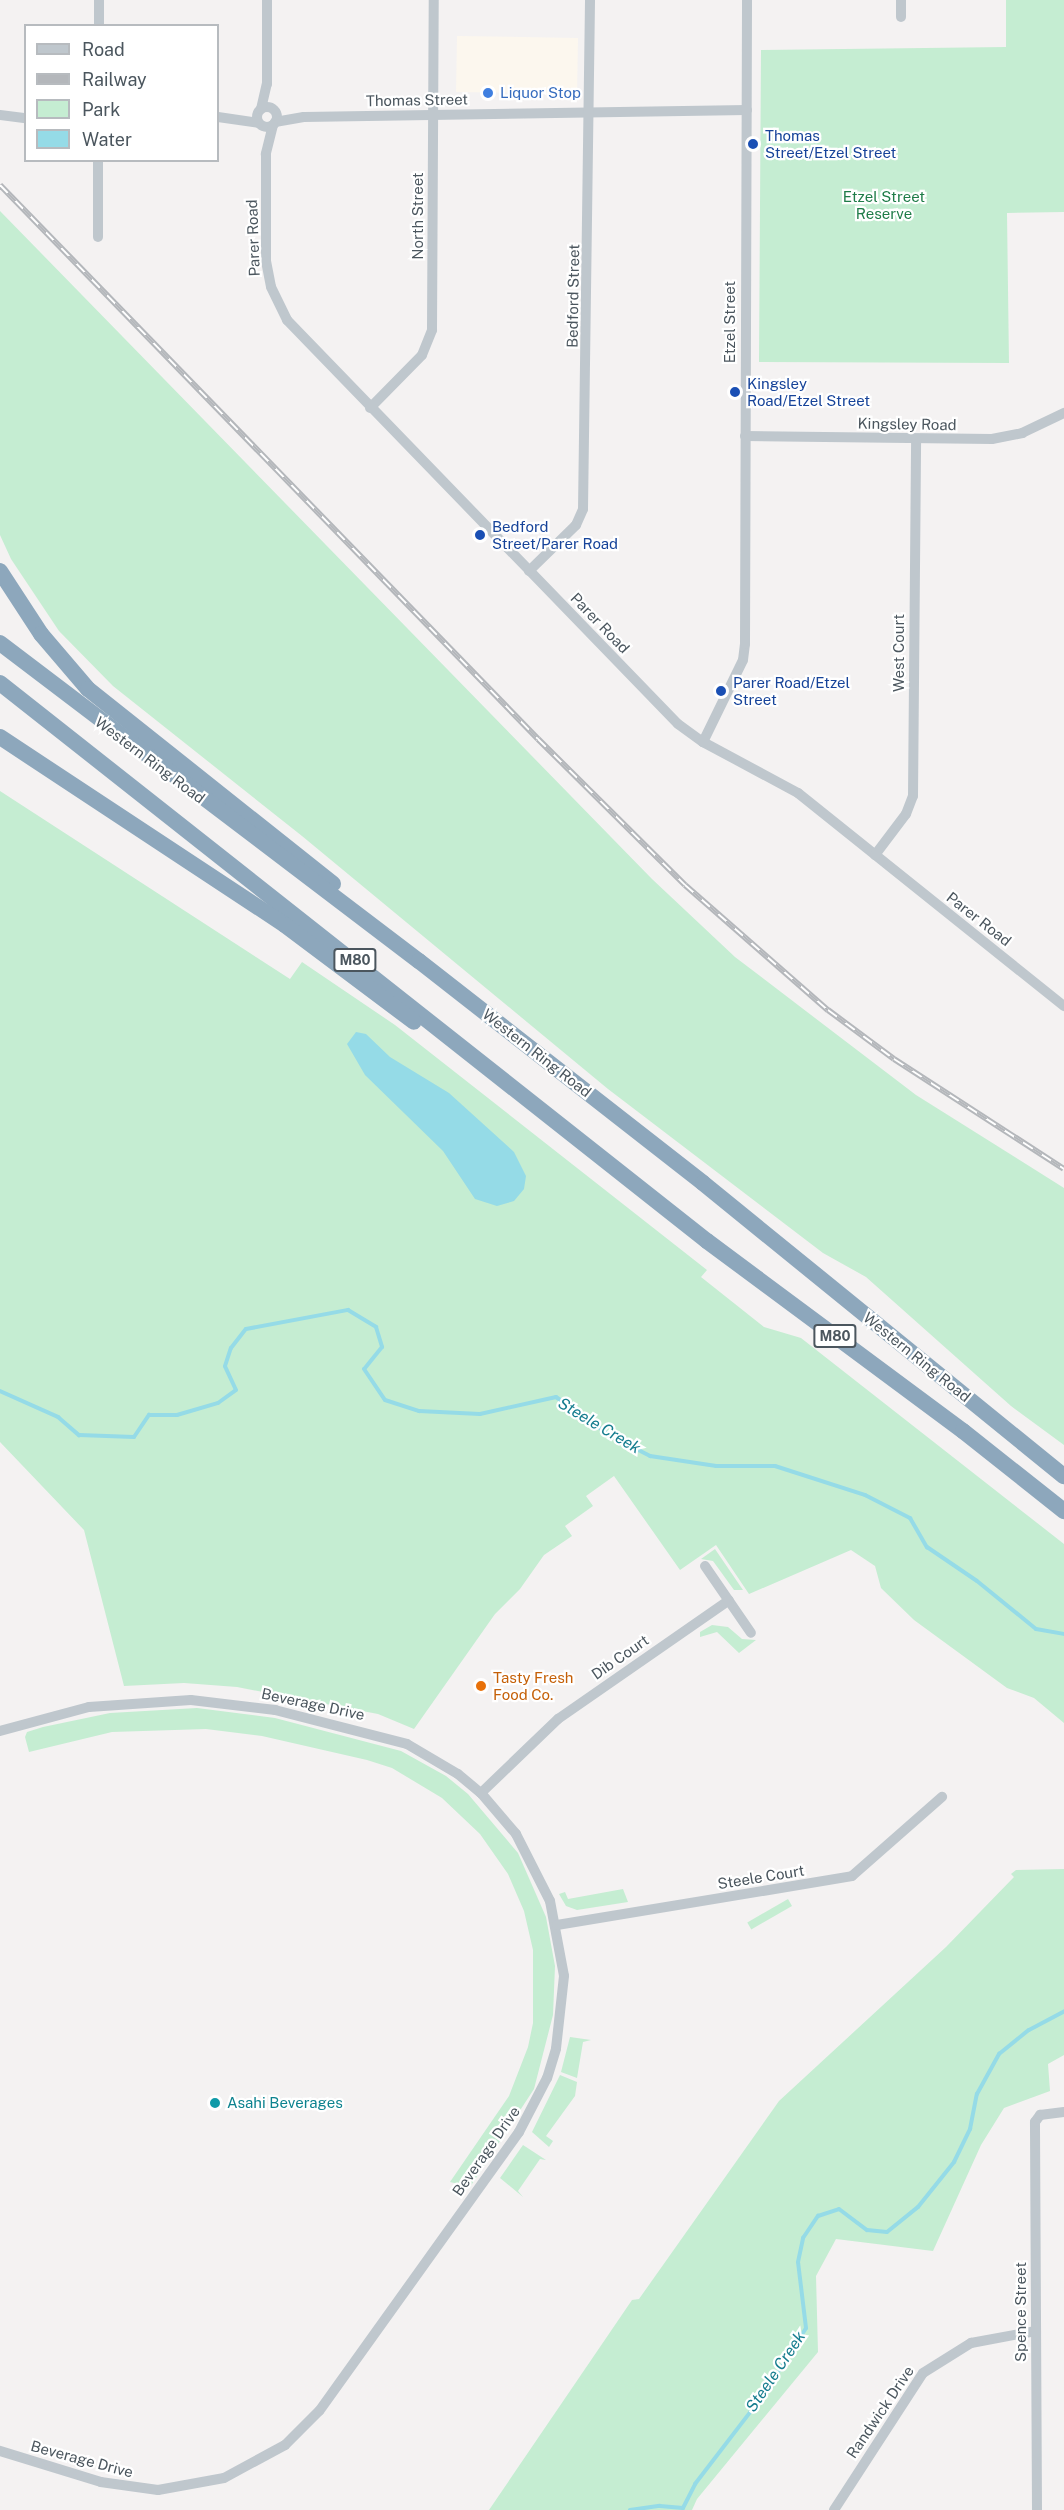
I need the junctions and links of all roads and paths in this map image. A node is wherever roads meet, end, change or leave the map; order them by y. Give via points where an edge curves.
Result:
1 (99, 0) edge
2 (267, 0) edge
3 (434, 0) edge
4 (590, 0) edge
5 (747, 0) edge
6 (901, 0) edge
7 (900, 17) dead end
8 (99, 24) edge
9 (747, 110) junction
10 (590, 112) junction
11 (433, 114) junction
12 (0, 116) edge
13 (219, 117) edge
14 (267, 117) junction
15 (24, 118) edge
16 (98, 162) edge
17 (98, 237) dead end
18 (370, 408) junction
19 (1064, 414) edge
20 (745, 436) junction
21 (916, 439) junction
22 (0, 571) edge
23 (529, 571) junction
24 (0, 643) edge
25 (0, 683) edge
26 (0, 737) edge
27 (703, 742) junction
28 (875, 855) junction
29 (419, 961) junction
30 (1064, 1006) edge
31 (707, 1241) junction
32 (1064, 1476) edge
33 (1064, 1511) edge
34 (705, 1566) dead end
35 (729, 1600) junction
36 (751, 1633) dead end
37 (0, 1731) edge
38 (481, 1793) junction
39 (942, 1797) dead end
40 (557, 1925) junction
41 (1064, 2112) edge
42 (1036, 2331) junction
43 (0, 2451) edge
44 (834, 2510) edge
45 (1037, 2510) edge

1 - 8 street
2 - 14 street, Parer Road
3 - 11 street, North Street
4 - 10 street, Bedford Street
5 - 9 street, Etzel Street
6 - 7 street
9 - 10 street, Thomas Street
9 - 20 street, Etzel Street
10 - 11 street, Thomas Street
10 - 23 street, Bedford Street via 583,509 576,525
11 - 14 street, Thomas Street
11 - 18 street, North Street via 431,339 414,364
12 - 15 street
13 - 14 street, Thomas Street
14 - 18 street, Parer Road via 266,253 274,298 286,320
16 - 17 street
18 - 23 street, Parer Road
19 - 21 street, Kingsley Road via 1032,430 1003,438
20 - 21 street, Kingsley Road
20 - 27 street, Etzel Street via 743,660
21 - 28 street, West Court via 912,796 906,814
22 - 29 highway via 41,634 88,689 348,895
23 - 27 street, Parer Road via 678,724
24 - 29 highway, Western Ring Road / M80
25 - 31 highway, Western Ring Road / M80
26 - 31 highway via 285,925
27 - 28 street, Parer Road via 790,788
28 - 30 street, Parer Road
29 - 32 highway, Western Ring Road / M80
31 - 33 highway, Western Ring Road / M80
34 - 35 street
35 - 36 street
35 - 38 street, Dib Court via 558,1719
37 - 38 street, Beverage Drive via 55,1715 123,1703 191,1700 242,1704 356,1728 406,1744 441,1763
38 - 40 street, Beverage Drive via 530,1856
39 - 40 street, Steele Court via 852,1875
40 - 43 street, Beverage Drive via 564,1976 561,2024 547,2078 535,2105 342,2380 302,2430 264,2460 224,2478 158,2490 101,2482
41 - 42 street, Spence Street via 1040,2115 1035,2122
42 - 44 street, Randwick Drive via 970,2343 934,2363 916,2382
42 - 45 street, Spence Street

